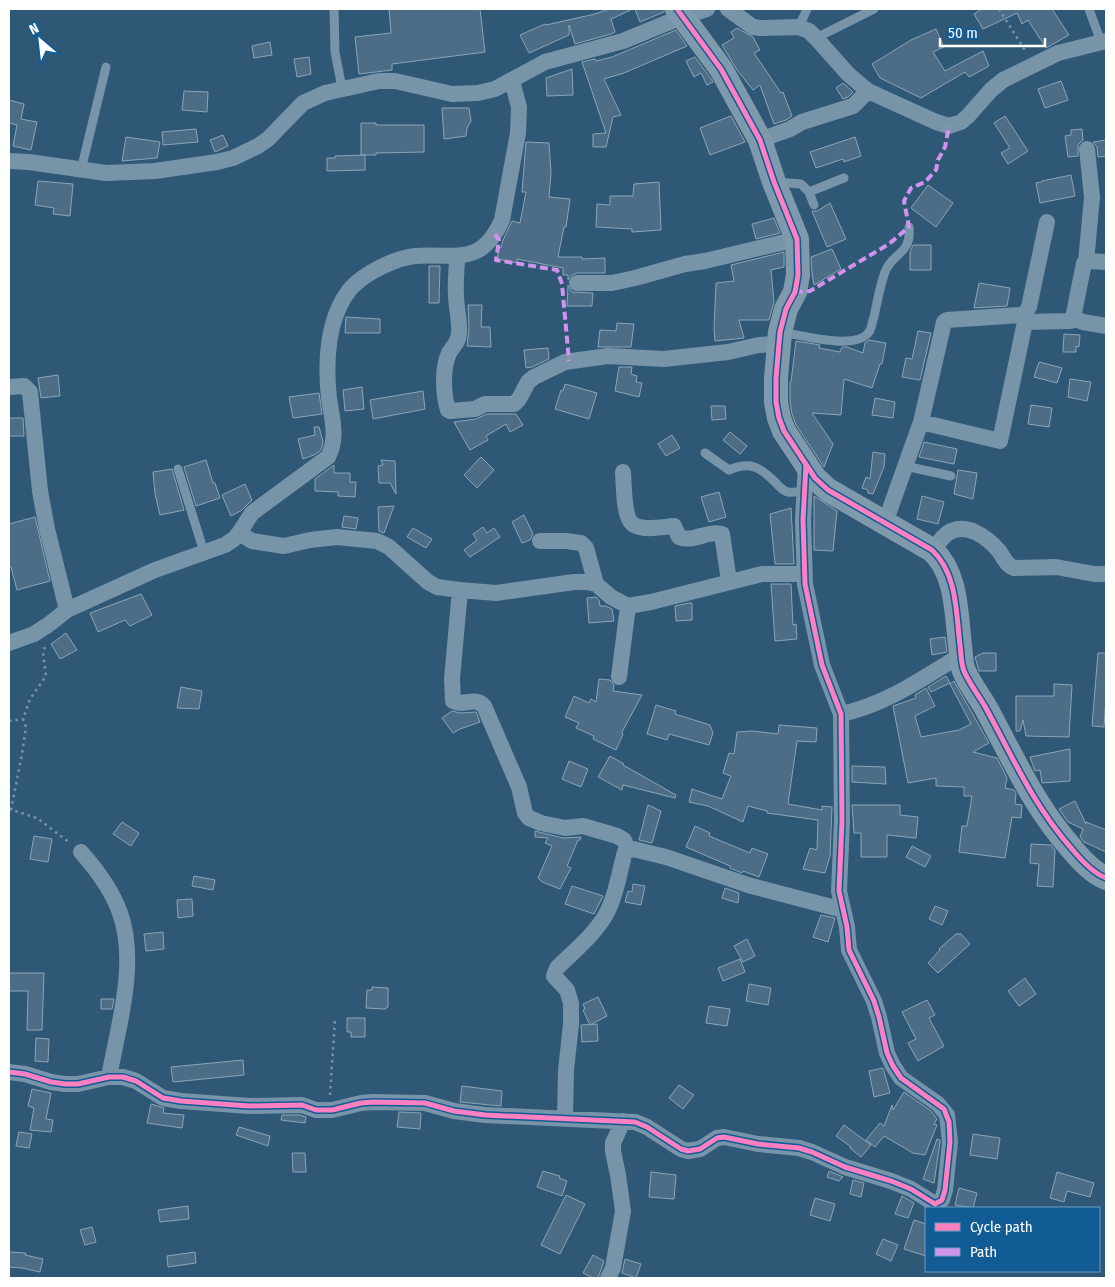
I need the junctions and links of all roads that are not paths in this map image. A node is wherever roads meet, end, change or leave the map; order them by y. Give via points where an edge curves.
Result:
1 (334, 9) edge
2 (707, 9) edge
3 (728, 9) edge
4 (807, 9) edge
5 (874, 9) edge
6 (1089, 9) edge
7 (680, 12) edge
8 (799, 27) junction
9 (816, 38) junction
10 (1104, 42) edge
11 (106, 67) dead end
12 (512, 81) junction
13 (342, 88) junction
14 (868, 91) junction
15 (760, 140) junction
16 (1087, 148) dead end
17 (9, 161) edge
18 (81, 170) junction
19 (844, 178) dead end
20 (774, 182) junction
21 (808, 192) junction
22 (814, 205) dead end
23 (1048, 222) dead end
24 (909, 227) dead end
25 (797, 239) junction
26 (457, 256) junction
27 (1086, 262) junction
28 (1106, 262) edge
29 (577, 283) dead end
30 (1073, 318) junction
31 (1024, 320) junction
32 (1106, 326) edge
33 (779, 338) junction
34 (9, 387) edge
35 (921, 422) junction
36 (705, 453) dead end
37 (806, 464) junction
38 (905, 466) junction
39 (178, 469) dead end
40 (623, 472) dead end
41 (951, 476) dead end
42 (805, 491) junction
43 (886, 523) junction
44 (239, 533) junction
45 (540, 541) dead end
46 (932, 550) junction
47 (204, 552) junction
48 (804, 574) junction
49 (1106, 574) edge
50 (729, 581) junction
51 (596, 584) junction
52 (460, 590) junction
53 (628, 606) junction
54 (63, 614) junction
55 (9, 643) edge
56 (961, 655) junction
57 (619, 677) dead end
58 (842, 714) junction
59 (628, 850) junction
60 (81, 852) road end
61 (1106, 878) edge
62 (843, 910) junction
63 (9, 1072) edge
64 (109, 1077) junction
65 (565, 1118) junction
66 (623, 1121) junction
67 (941, 1206) edge
68 (608, 1278) edge

1 - 13 lane via 335,52
2 - 7 street
3 - 8 street via 753,27
4 - 8 lane
5 - 9 lane
6 - 10 lane
7 - 12 street via 623,40 545,62
7 - 15 street via 721,69
8 - 9 street
9 - 14 street
10 - 14 street via 1058,53 1003,80 968,116 950,126
11 - 18 lane
12 - 13 street via 478,93 452,94 395,81
12 - 26 street via 519,107 518,133 502,220 482,248
13 - 18 street via 303,103 268,138 233,158 155,171 106,173
14 - 15 street via 852,106
15 - 20 street
16 - 27 street via 1092,197
17 - 18 street
19 - 21 lane
20 - 21 lane via 801,184
20 - 25 street
21 - 22 lane
23 - 31 street
24 - 33 lane via 905,250 885,270 870,331 860,340
25 - 29 street via 612,283
25 - 33 street via 796,292 786,309
26 - 33 street via 459,334 446,361 444,380 446,406 450,411 475,409 485,404 514,404 534,377 565,362 608,356 664,359 719,353
26 - 44 street via 401,258 370,274 352,288 334,318 328,357 333,448 318,466 252,513
27 - 28 street
27 - 30 street via 1082,267
30 - 31 street via 1064,322
30 - 32 street
31 - 35 street via 1020,315 946,320
31 - 35 street via 1000,441
33 - 37 street via 776,402 779,418
34 - 54 street via 24,386 30,392 43,510
35 - 38 street
36 - 42 lane via 729,470 749,465 768,474 788,492
37 - 42 street
37 - 43 street via 828,490
38 - 41 lane
38 - 43 street
39 - 47 lane
40 - 50 street via 626,513 630,522 651,528 674,526 679,536 686,540 722,534
42 - 48 street
43 - 46 street
44 - 47 street via 225,545
44 - 52 street via 252,541 284,546 338,537 377,541 389,547 428,582 437,587
45 - 51 street via 581,543 586,548
46 - 49 street via 949,532 977,532 990,541 1008,566 1014,568 1056,568
46 - 56 street via 949,572
47 - 54 street via 155,570
48 - 50 street via 762,574
48 - 58 street via 822,665
50 - 53 street
51 - 52 street via 574,582 496,593
51 - 53 street
52 - 59 street via 453,701 476,701 484,706 519,787 525,813 541,823 565,828 584,826 616,836 624,840
53 - 57 street
54 - 55 street via 34,634
56 - 58 street via 895,694 858,711
56 - 61 street via 964,670 1036,802 1078,857
58 - 62 street via 839,892
59 - 62 street via 666,857 748,885
59 - 65 street via 605,916 556,968 554,976 567,990 571,1003
60 - 64 street via 102,876 120,914 127,946 127,982
62 - 67 street via 849,950 874,1001 893,1066 901,1078 944,1109 949,1122 950,1142
63 - 64 street via 65,1084
64 - 65 street via 136,1081 163,1098 181,1101 249,1106 302,1105 316,1110 373,1102 425,1103 486,1115
65 - 66 street
66 - 67 street via 647,1127 688,1151 724,1137 799,1148 845,1167 892,1180
66 - 68 street via 613,1143 613,1151 623,1211

